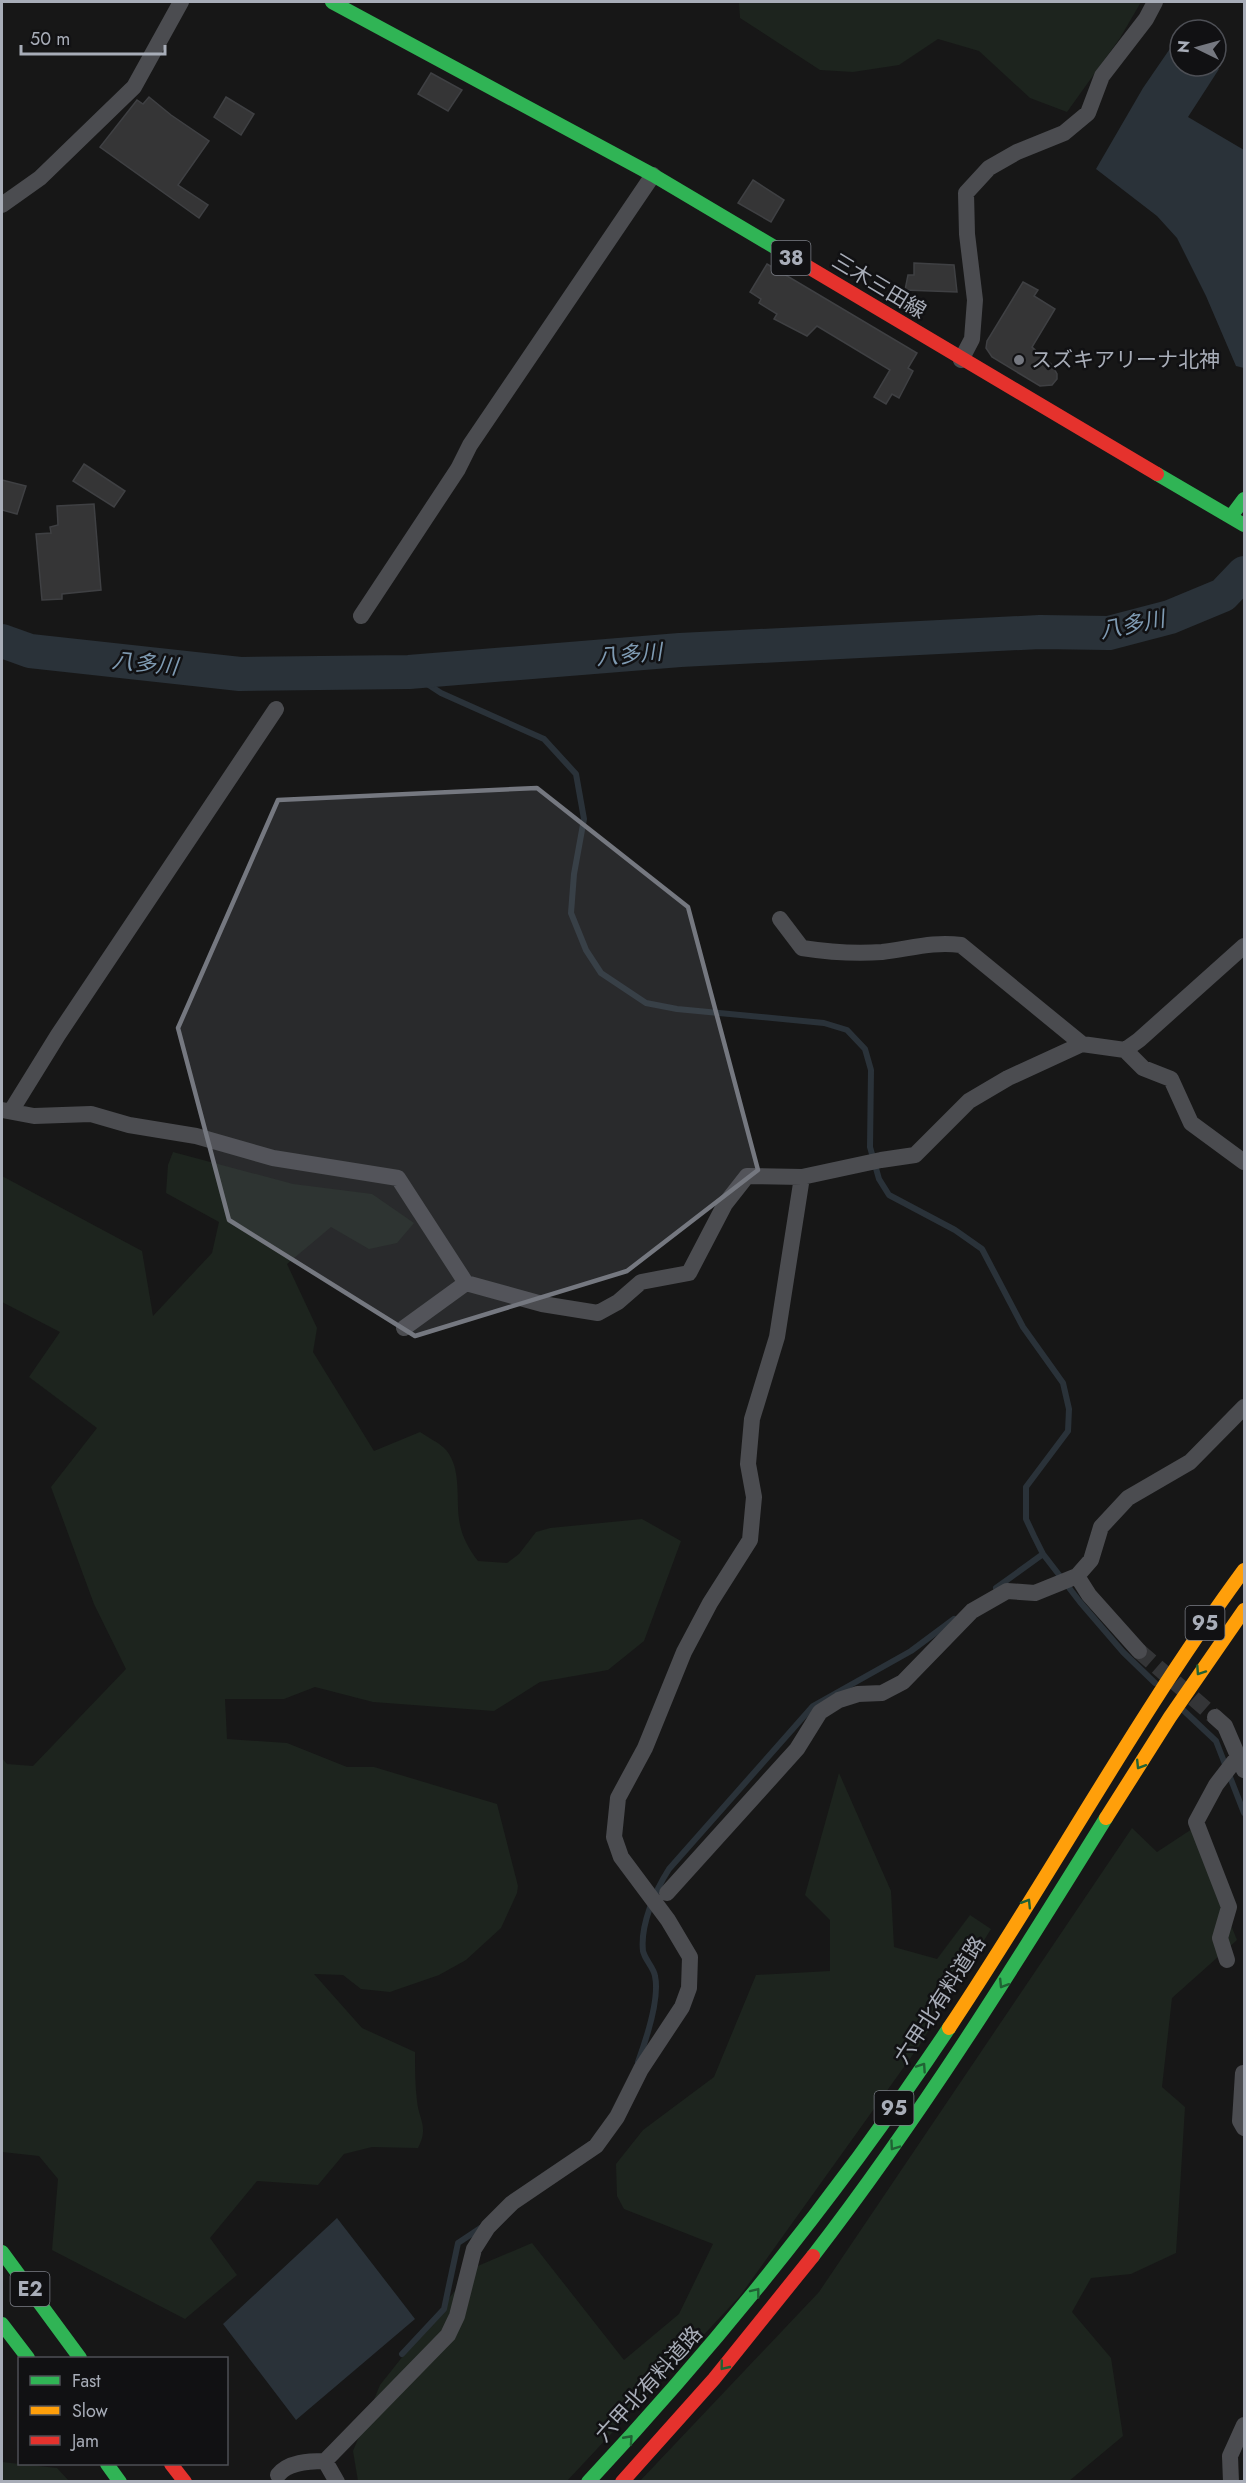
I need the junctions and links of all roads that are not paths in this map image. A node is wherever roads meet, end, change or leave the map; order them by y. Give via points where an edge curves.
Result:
1 (181, 2) edge
2 (332, 2) edge
3 (1155, 2) edge
4 (653, 176) junction
5 (2, 205) edge
6 (961, 360) junction
7 (1245, 500) edge
8 (1232, 515) junction
9 (1245, 525) edge
10 (362, 616) dead end
11 (276, 709) dead end
12 (780, 919) dead end
13 (1245, 946) edge
14 (1082, 1044) junction
15 (1125, 1050) junction
16 (6, 1110) edge
17 (1245, 1162) edge
18 (802, 1178) junction
19 (466, 1283) junction
20 (404, 1328) dead end
21 (1245, 1407) edge
22 (1245, 1570) edge
23 (1076, 1576) junction
24 (1245, 1610) edge
25 (1139, 1652) tunnel mouth
26 (1215, 1717) tunnel mouth
27 (1240, 1761) edge
28 (667, 1893) dead end
29 (1227, 1960) dead end
30 (1243, 2073) edge
31 (1245, 2128) edge
32 (2, 2252) edge
33 (2, 2324) edge
34 (27, 2357) edge
35 (82, 2357) edge
36 (1245, 2425) edge
37 (325, 2461) junction
38 (108, 2465) edge
39 (173, 2465) edge
40 (278, 2475) dead end
41 (120, 2481) edge
42 (185, 2481) edge
43 (337, 2481) edge
44 (588, 2481) edge
45 (622, 2481) edge
46 (1231, 2481) edge

1 - 5 street via 135,87 40,178
2 - 4 main road, 三木三田線 / 38
3 - 6 street via 1102,76 1088,113 1064,133 989,168 966,193 975,300 972,339
4 - 6 main road, 三木三田線 / 38
4 - 10 street via 470,445
6 - 8 main road, 三木三田線 / 38
7 - 8 main road
8 - 9 main road, 三木三田線 / 38
11 - 16 street
12 - 14 street via 802,948 827,952 880,952 939,942 961,945
13 - 15 street
14 - 15 street
14 - 18 street via 1025,1069 969,1101 915,1155
15 - 17 street via 1143,1068 1171,1079 1191,1123
16 - 19 street via 34,1116 91,1114 196,1136 273,1158 398,1178
18 - 19 street via 747,1176 725,1204 689,1274 640,1282 618,1302 598,1313 542,1304
18 - 37 street via 777,1337 752,1419 748,1464 754,1497 750,1540 684,1652 645,1748 618,1798 614,1837 621,1857 690,1957 689,1988 682,2007 596,2146 512,2203 488,2227 474,2249 457,2316 448,2335
19 - 20 street
21 - 23 street via 1190,1461 1128,1498 1101,1527 1091,1560
44 -> 22 main road, 六甲北有料道路 / 95 via 734,2320 834,2192 963,2006 1168,1677
23 - 25 street
23 - 28 street via 1035,1593 1007,1590 972,1611 903,1682 882,1694 858,1694 839,1700 819,1712 797,1749
24 -> 45 main road, 六甲北有料道路 / 95 via 1182,1698 962,2049 841,2223 682,2417
26 - 27 street via 1225,1726
27 - 29 street via 1219,1781 1196,1822 1229,1907 1220,1938
30 - 31 street via 1240,2121
32 - 35 main road, E2
33 - 34 main road, E2
36 - 46 street via 1230,2456
37 - 40 street via 309,2461 283,2469
37 - 43 street
38 - 41 main road
39 - 42 main road

